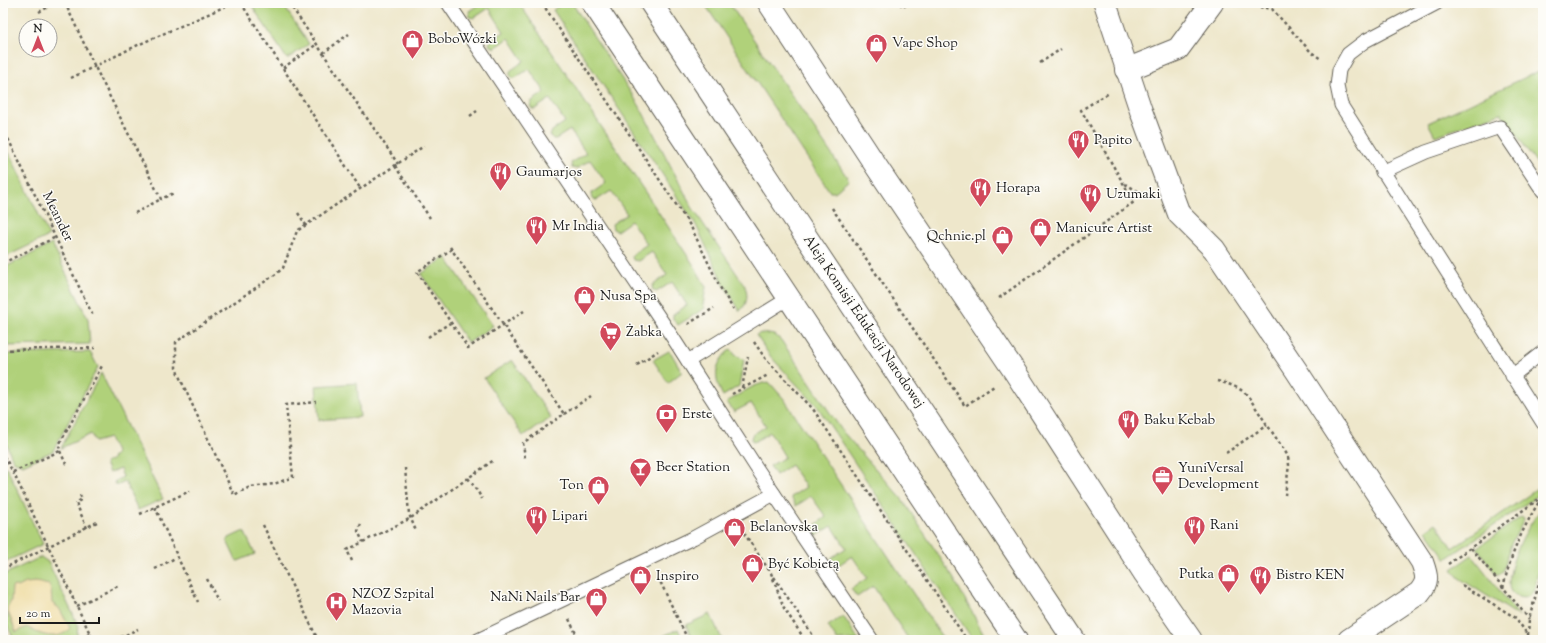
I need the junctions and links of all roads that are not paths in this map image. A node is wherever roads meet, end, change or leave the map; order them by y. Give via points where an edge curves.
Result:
1 (448, 3) edge
2 (593, 3) edge
3 (651, 3) edge
4 (769, 3) edge
5 (1105, 3) edge
6 (1212, 3) edge
7 (1437, 3) edge
8 (1421, 6) edge
9 (1126, 70) junction
10 (1382, 172) junction
11 (1543, 192) edge
12 (789, 298) junction
13 (1543, 352) edge
14 (688, 361) junction
15 (1512, 376) junction
16 (1543, 423) edge
17 (774, 494) junction
18 (1362, 637) edge
19 (478, 640) edge
20 (872, 640) edge
21 (1016, 640) edge
22 (1074, 640) edge
23 (1190, 640) edge

1 - 14 lane
2 - 12 street
3 - 22 street, Aleja Komisji Edukacji Narodowej
4 - 23 street via 1016,372
5 - 9 street
6 - 9 street via 1178,49
7 - 8 lane
8 - 10 lane via 1348,54 1339,70 1337,86 1341,105
9 - 18 street via 1180,214 1214,249 1422,562 1427,578 1419,594
10 - 11 lane via 1426,152 1500,127
10 - 15 lane
12 - 14 lane
12 - 21 street
13 - 15 lane
14 - 17 lane
15 - 16 lane
17 - 19 lane via 693,538
17 - 20 lane

